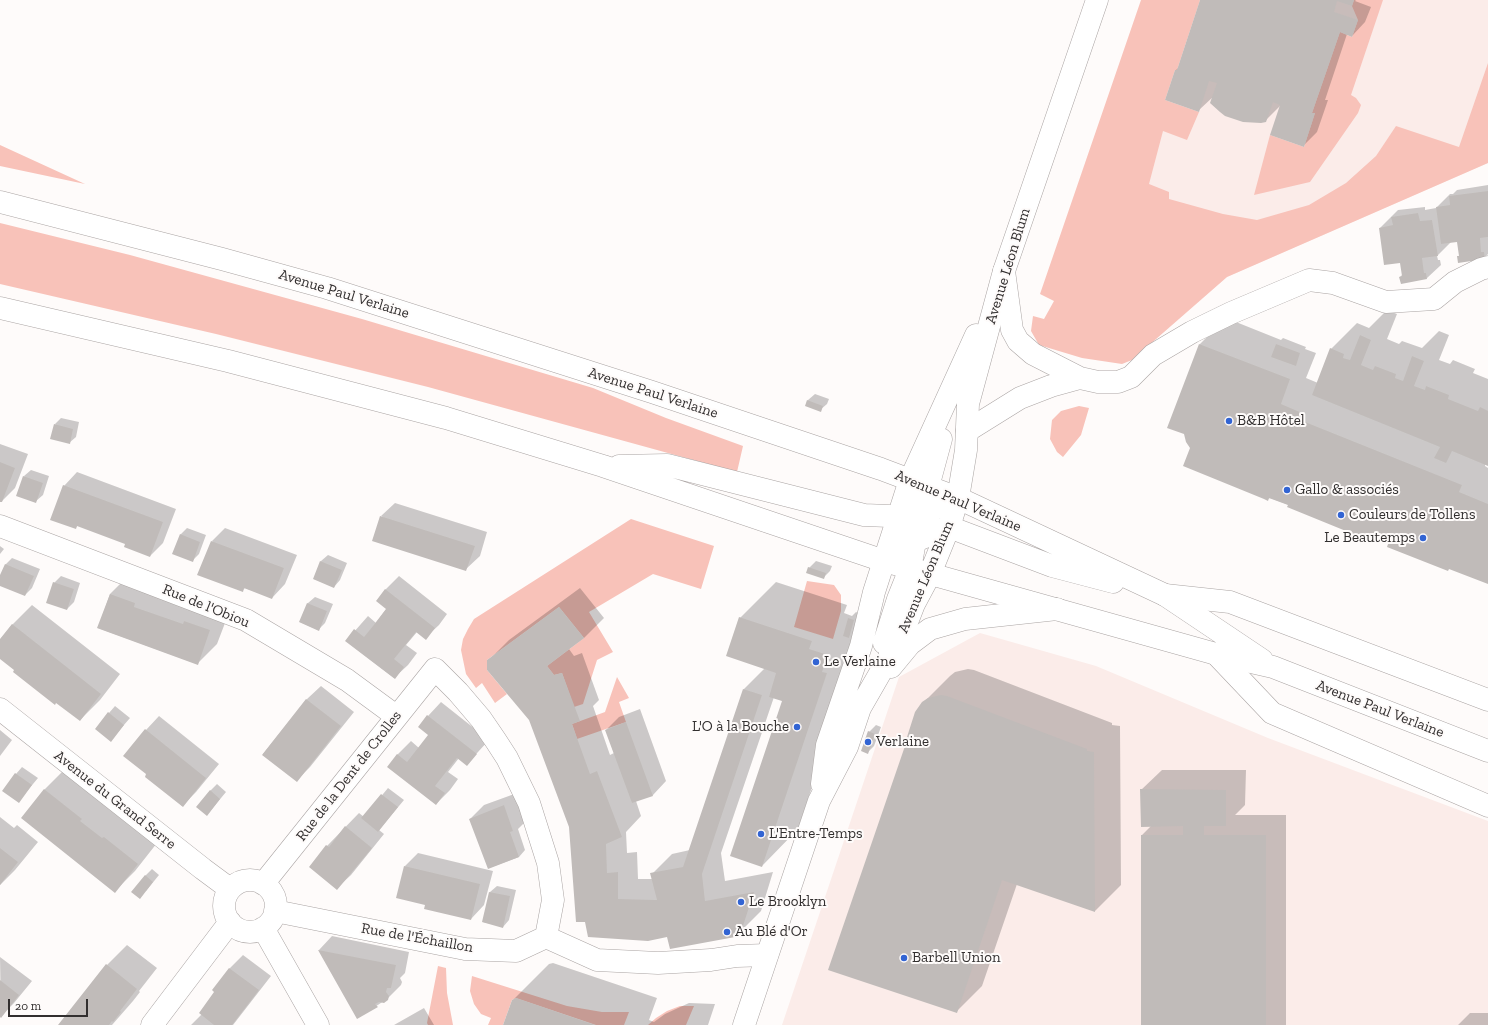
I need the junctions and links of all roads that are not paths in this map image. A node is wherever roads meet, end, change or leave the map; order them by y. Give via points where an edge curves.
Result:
1 (1097, 0) edge
2 (0, 202) edge
3 (1488, 267) edge
4 (1004, 271) junction
5 (0, 308) edge
6 (1080, 378) junction
7 (967, 431) junction
8 (603, 466) junction
9 (919, 483) junction
10 (958, 498) junction
11 (913, 516) junction
12 (0, 526) edge
13 (949, 527) junction
14 (920, 538) junction
15 (884, 561) junction
16 (920, 571) junction
17 (1165, 595) junction
18 (1059, 609) junction
19 (1216, 654) junction
20 (1272, 667) junction
21 (1488, 700) edge
22 (860, 708) junction
23 (0, 709) edge
24 (396, 716) junction
25 (1488, 751) edge
26 (819, 801) junction
27 (1488, 806) edge
28 (263, 884) junction
29 (230, 889) junction
30 (269, 920) junction
31 (230, 922) junction
32 (546, 937) junction
33 (767, 955) junction
34 (152, 1025) edge
35 (318, 1025) edge
36 (744, 1025) edge

1 - 4 street, Avenue Léon Blum
2 - 9 street, Avenue Paul Verlaine via 222,258 327,288 652,392
3 - 6 street via 1455,282 1434,299 1386,302 1333,283 1309,280 1192,332 1153,355 1131,376 1118,382 1098,382
4 - 6 street via 1012,330 1018,341 1033,354
4 - 7 street, Avenue Léon Blum via 968,404
4 - 9 street, Avenue Léon Blum via 970,348 964,377 941,440
5 - 8 street, Avenue Paul Verlaine via 228,361 439,416
6 - 7 street via 1020,398
7 - 10 street, Avenue Léon Blum
8 - 11 street via 667,464 864,515
8 - 15 street, Avenue Paul Verlaine
9 - 10 street, Avenue Paul Verlaine
9 - 11 street, Avenue Léon Blum
10 - 11 street
10 - 13 street, Avenue Léon Blum
10 - 17 street, Avenue Paul Verlaine
11 - 14 street
11 - 15 street, Avenue Léon Blum
12 - 24 street, Rue de l'Obiou via 246,620 347,680
13 - 14 street
13 - 16 street, Avenue Léon Blum
13 - 17 street via 1052,566
14 - 15 street
14 - 16 street
15 - 16 street, Avenue Paul Verlaine
15 - 26 street, Avenue Léon Blum via 861,646 827,745
16 - 18 street, Avenue Paul Verlaine
16 - 22 street, Avenue Léon Blum via 914,604 902,635
17 - 20 street, Avenue Paul Verlaine
17 - 21 street via 1230,602
18 - 19 street, Avenue Paul Verlaine
18 - 22 street via 965,619 930,629 910,644
19 - 20 street, Avenue Paul Verlaine
19 - 27 street via 1272,713
20 - 25 street, Avenue Paul Verlaine
22 - 26 street, Avenue Léon Blum via 847,748
23 - 29 street, Avenue du Grand Serre
24 - 28 street, Rue de la Dent de Crolles
24 - 32 street, Rue de la Dent de Crolles via 435,669 481,719 496,741 529,803 548,863 553,900
26 - 33 street, Avenue Léon Blum
28 - 29 street via 249,880 235,884
28 - 30 street via 270,889 276,903
29 - 31 street via 224,906
30 - 31 street via 254,931 237,928
30 - 32 street, Rue de l'Échaillon via 465,949 516,951
30 - 35 street
31 - 34 street
32 - 33 street via 597,960 658,963
33 - 36 street, Avenue Léon Blum

